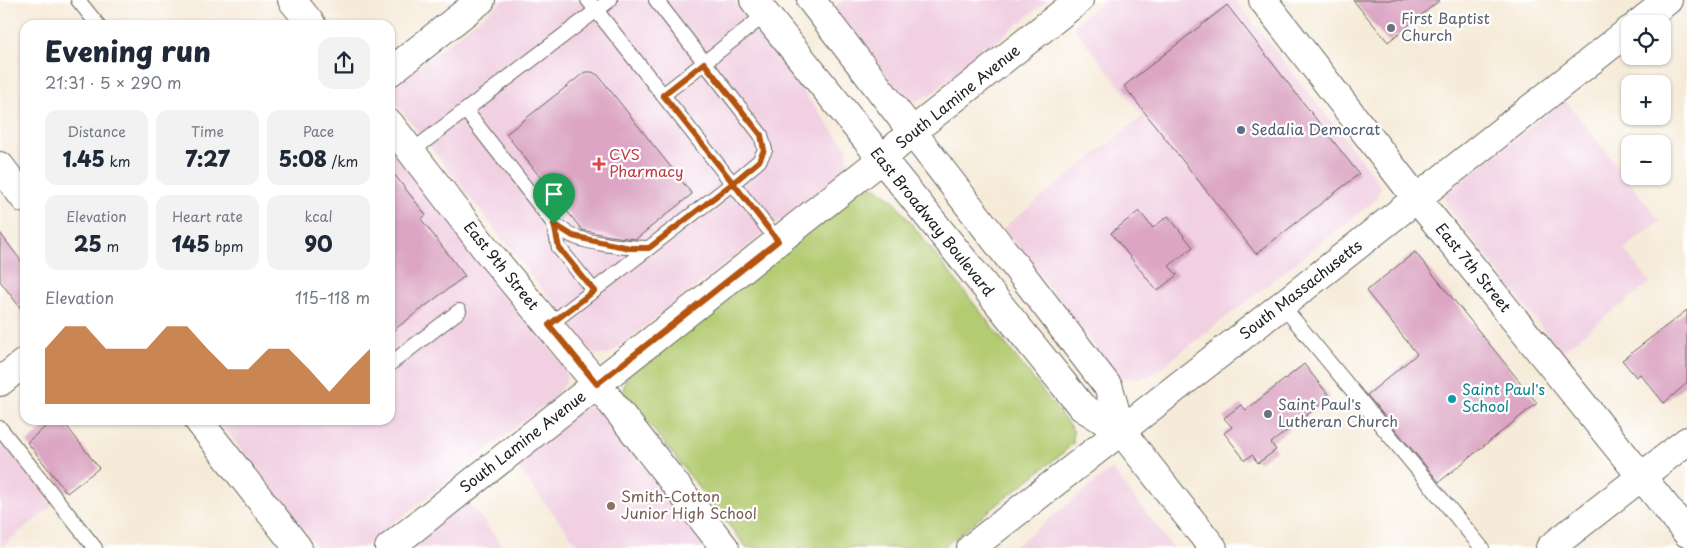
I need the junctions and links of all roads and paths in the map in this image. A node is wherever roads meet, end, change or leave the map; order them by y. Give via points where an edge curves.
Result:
1 (78, 0) edge
2 (292, 0) edge
3 (481, 0) edge
4 (610, 0) edge
5 (656, 0) edge
6 (811, 0) edge
7 (1079, 0) edge
8 (1263, 0) edge
9 (1668, 0) edge
10 (592, 5) edge
11 (760, 7) edge
12 (1649, 15) edge
13 (94, 20) edge
14 (308, 20) edge
15 (1621, 37) edge
16 (704, 63) junction
17 (395, 68) edge
18 (663, 95) junction
19 (466, 111) junction
20 (395, 130) edge
21 (913, 131) junction
22 (412, 151) junction
23 (882, 159) junction
24 (0, 166) edge
25 (733, 183) junction
26 (20, 192) edge
27 (1417, 199) junction
28 (554, 224) junction
29 (778, 241) junction
30 (649, 248) junction
31 (594, 291) junction
32 (1282, 306) junction
33 (459, 311) dead end
34 (549, 325) junction
35 (395, 360) edge
36 (20, 366) edge
37 (0, 382) edge
38 (597, 384) junction
39 (202, 425) edge
40 (0, 428) edge
41 (1121, 432) junction
42 (1687, 441) edge
43 (1642, 476) junction
44 (1687, 533) edge
45 (94, 548) edge
46 (298, 548) edge
47 (389, 548) edge
48 (725, 548) edge
49 (970, 548) edge
50 (1213, 548) edge
51 (1482, 548) edge
52 (1550, 548) edge

1 - 13 lane
2 - 14 main road
3 - 17 main road
4 - 10 lane
5 - 16 lane
6 - 21 main road, East Broadway Boulevard
7 - 21 main road, South Lamine Avenue
8 - 27 main road, East 7th Street
9 - 12 main road
10 - 18 lane
10 - 19 lane
11 - 16 lane
11 - 23 main road, East Broadway Boulevard
15 - 27 main road, South Massachusetts
16 - 18 lane
16 - 25 lane via 761,135 764,150 759,161
18 - 25 lane
19 - 22 lane
19 - 28 lane
20 - 22 main road, East 9th Street
21 - 23 main road, South Lamine Avenue
21 - 41 main road, East Broadway Boulevard via 1109,388
22 - 34 main road, East 9th Street via 485,248
23 - 29 main road, South Lamine Avenue
23 - 41 main road, East Broadway Boulevard via 1082,408
24 - 26 main road
25 - 29 lane
25 - 30 lane
27 - 32 main road, South Massachusetts
27 - 43 main road, East 7th Street
28 - 30 lane via 573,236 630,248
28 - 31 lane via 559,248
29 - 38 main road, South Lamine Avenue
30 - 31 lane
31 - 34 lane
32 - 41 main road, South Massachusetts
32 - 51 lane
33 - 35 lane
34 - 38 main road, East 9th Street
36 - 37 main road
38 - 47 main road, South Lamine Avenue
38 - 48 main road, East 9th Street
39 - 46 main road
40 - 45 lane
41 - 49 main road, South Massachusetts
41 - 50 main road, East Broadway Boulevard
42 - 43 main road
43 - 44 main road, East 7th Street
43 - 52 main road

